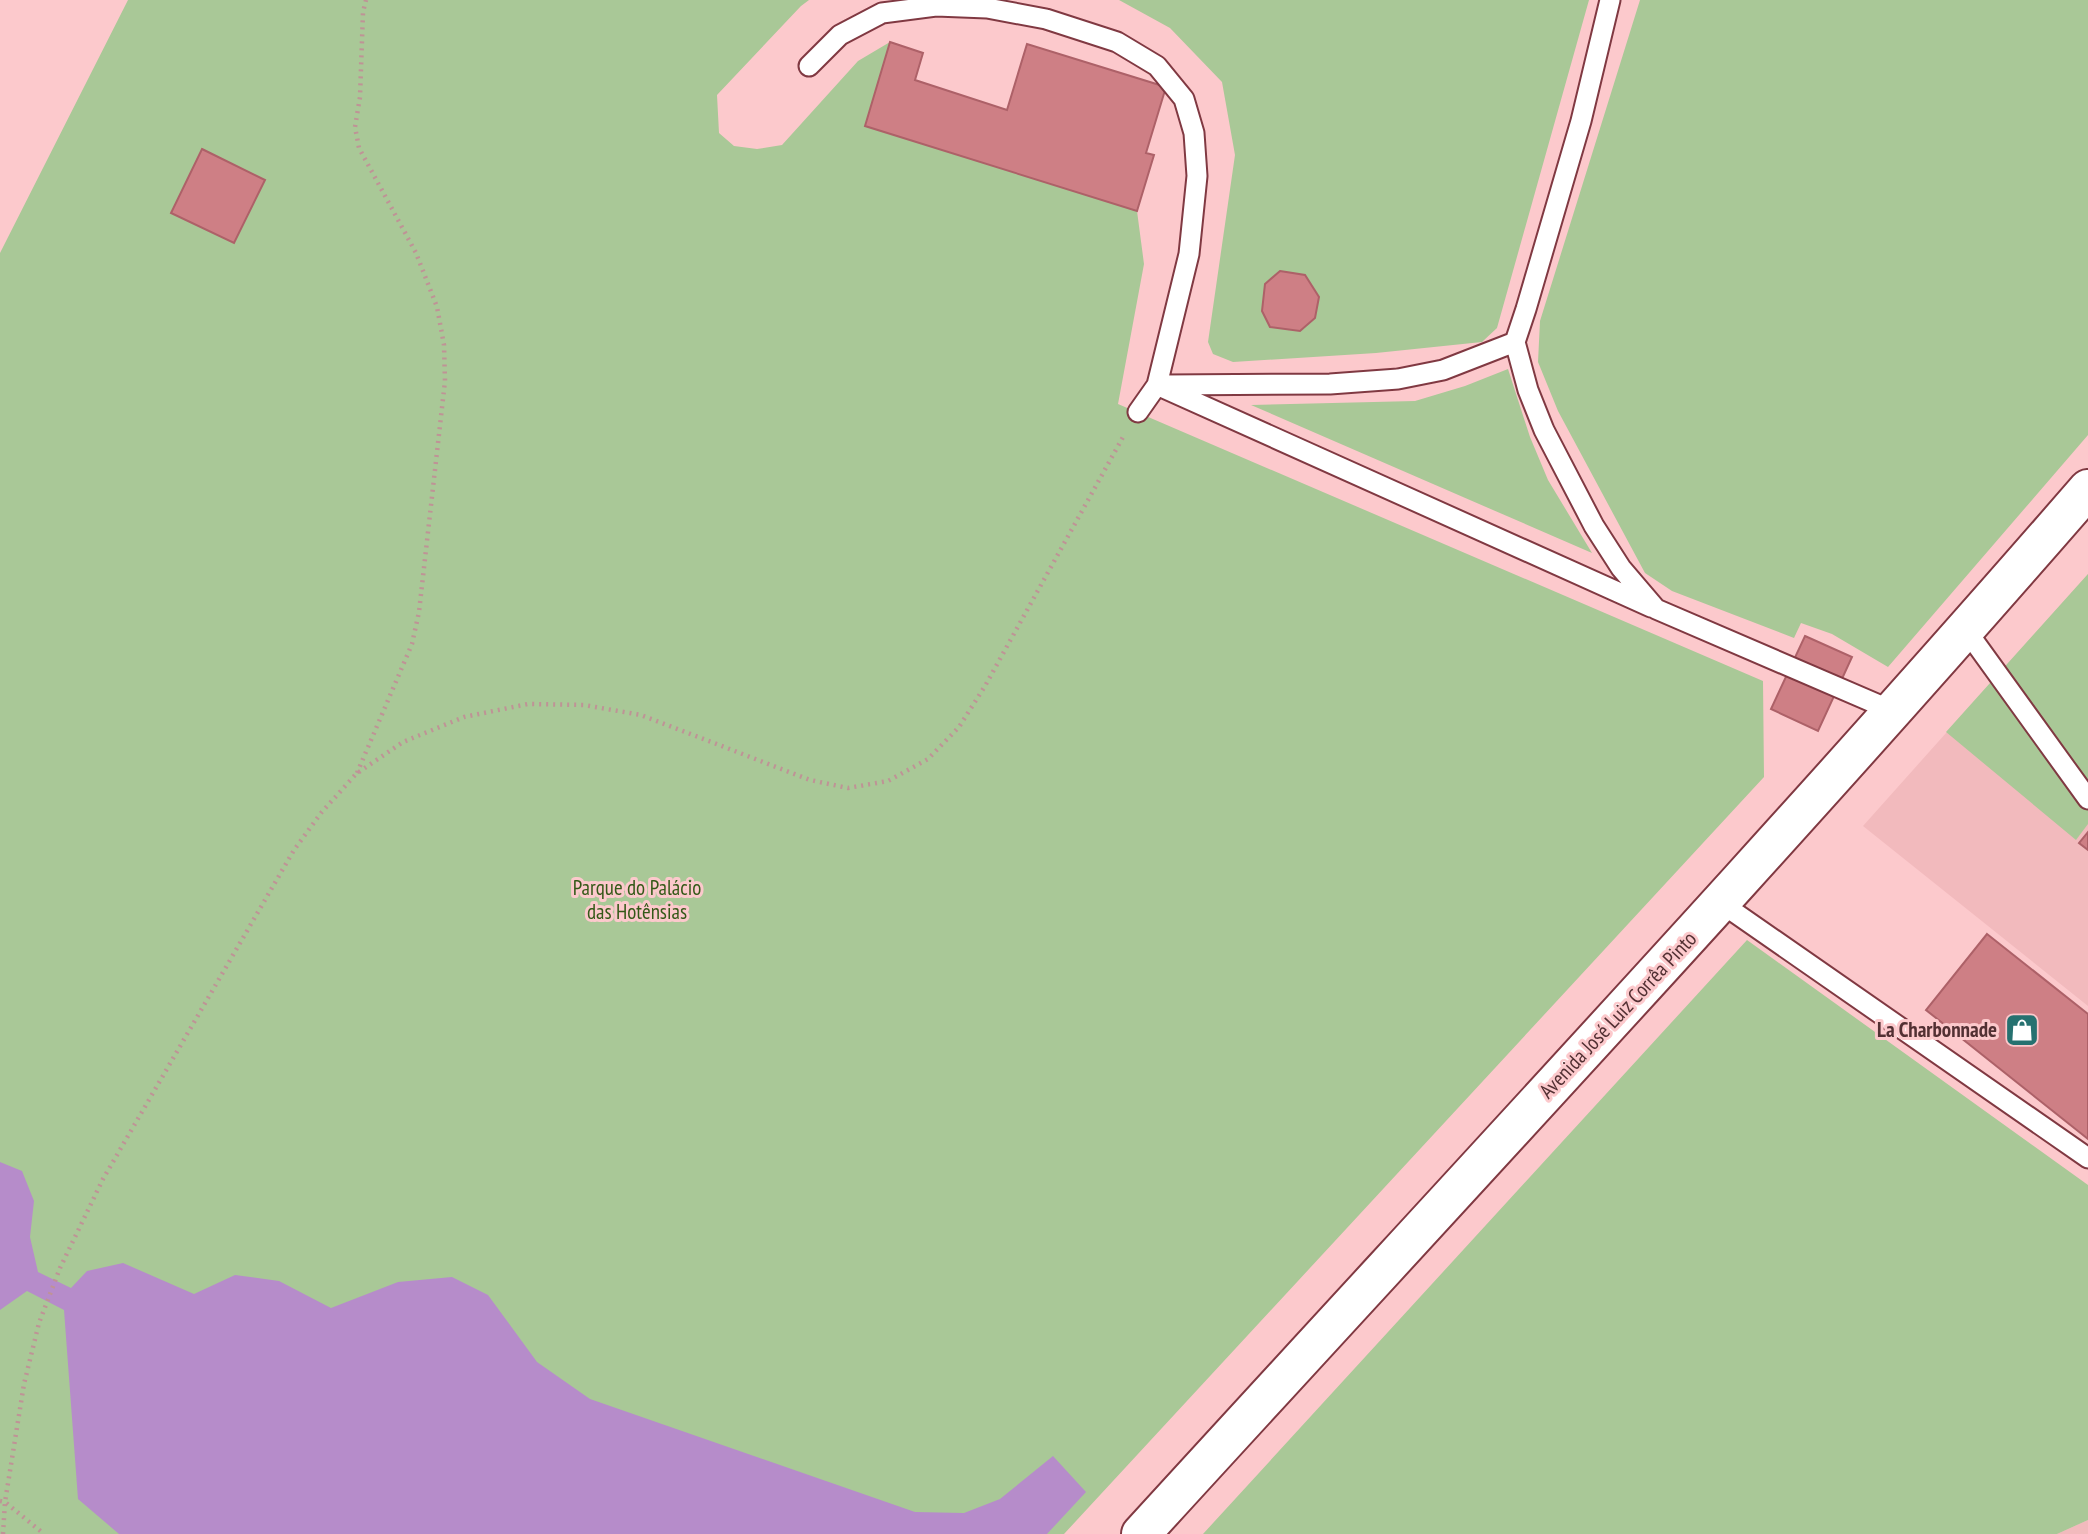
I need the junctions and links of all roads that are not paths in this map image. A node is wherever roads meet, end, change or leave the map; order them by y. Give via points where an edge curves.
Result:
1 (1610, 0) edge
2 (808, 66) dead end
3 (1515, 342) junction
4 (1157, 385) junction
5 (1138, 412) road end
6 (2088, 489) edge
7 (1656, 609) junction
8 (1966, 630) junction
9 (1893, 711) junction
10 (2088, 799) edge
11 (1721, 903) junction
12 (2088, 1158) edge
13 (1141, 1534) edge

1 - 3 lane via 1581,121
2 - 4 lane via 839,34 882,13 936,6 1046,19 1117,42 1157,66 1184,99 1194,133 1197,176 1189,254
3 - 4 lane via 1443,370 1398,379
3 - 7 lane via 1544,430 1594,526 1621,568
4 - 5 lane
4 - 7 lane
6 - 8 street, Avenida José Luiz Corrêa Pinto
7 - 9 lane
8 - 9 street, Avenida José Luiz Corrêa Pinto
8 - 10 lane
9 - 11 street, Avenida José Luiz Corrêa Pinto
11 - 12 lane
11 - 13 street, Avenida José Luiz Corrêa Pinto

